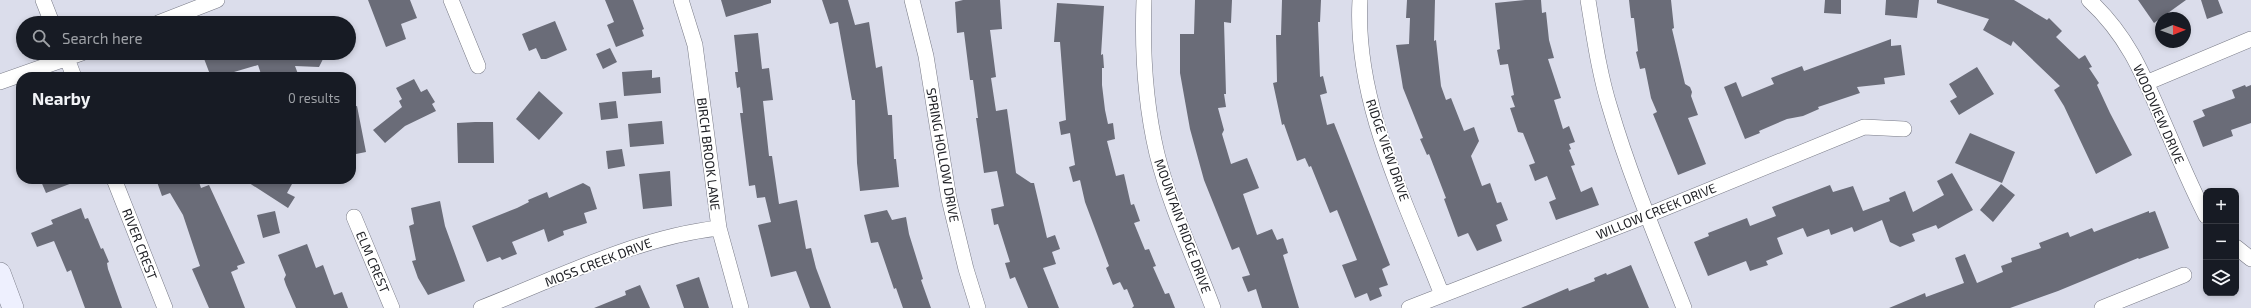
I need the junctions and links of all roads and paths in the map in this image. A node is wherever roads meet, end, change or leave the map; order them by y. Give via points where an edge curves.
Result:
1 (43, 0) edge
2 (217, 0) edge
3 (451, 0) edge
4 (681, 0) edge
5 (912, 0) edge
6 (1144, 0) edge
7 (1360, 0) edge
8 (1588, 0) edge
9 (2089, 0) edge
10 (49, 16) edge
11 (176, 16) edge
12 (2251, 39) edge
13 (56, 60) edge
14 (68, 60) edge
15 (478, 66) dead end
16 (25, 72) edge
17 (72, 72) edge
18 (16, 76) edge
19 (0, 82) edge
20 (2146, 83) junction
21 (1904, 130) dead end
22 (116, 184) edge
23 (2203, 210) edge
24 (1648, 215) junction
25 (354, 217) dead end
26 (719, 228) junction
27 (2239, 249) edge
28 (2251, 259) edge
29 (0, 273) edge
30 (2184, 275) dead end
31 (1442, 295) junction
32 (14, 308) edge
33 (165, 308) edge
34 (392, 308) edge
35 (481, 308) edge
36 (741, 308) edge
37 (978, 308) edge
38 (1213, 308) edge
39 (1409, 308) edge
40 (1684, 308) edge
41 (2102, 308) edge

1 - 10 street
2 - 11 street
3 - 15 street
4 - 26 street, BIRCH BROOK LANE via 695,45
5 - 37 street, SPRING HOLLOW DRIVE via 926,56 949,199
6 - 38 street, MOUNTAIN RIDGE DRIVE via 1146,95 1156,148 1166,184
7 - 31 street, RIDGE VIEW DRIVE via 1363,65 1375,121
8 - 24 street via 1596,53 1609,106
9 - 20 street, WOODVIEW DRIVE via 2124,40
12 - 20 street
13 - 16 street
14 - 17 street
18 - 19 street
20 - 23 street, WOODVIEW DRIVE
21 - 24 street, WILLOW CREEK DRIVE via 1864,127
22 - 33 street, RIVER CREST
24 - 31 street, WILLOW CREEK DRIVE
24 - 40 street
25 - 34 street, ELM CREST
26 - 35 street, MOSS CREEK DRIVE via 652,241
26 - 36 street, BIRCH BROOK LANE
27 - 28 street
29 - 32 main road
30 - 41 street
31 - 39 street, WILLOW CREEK DRIVE

